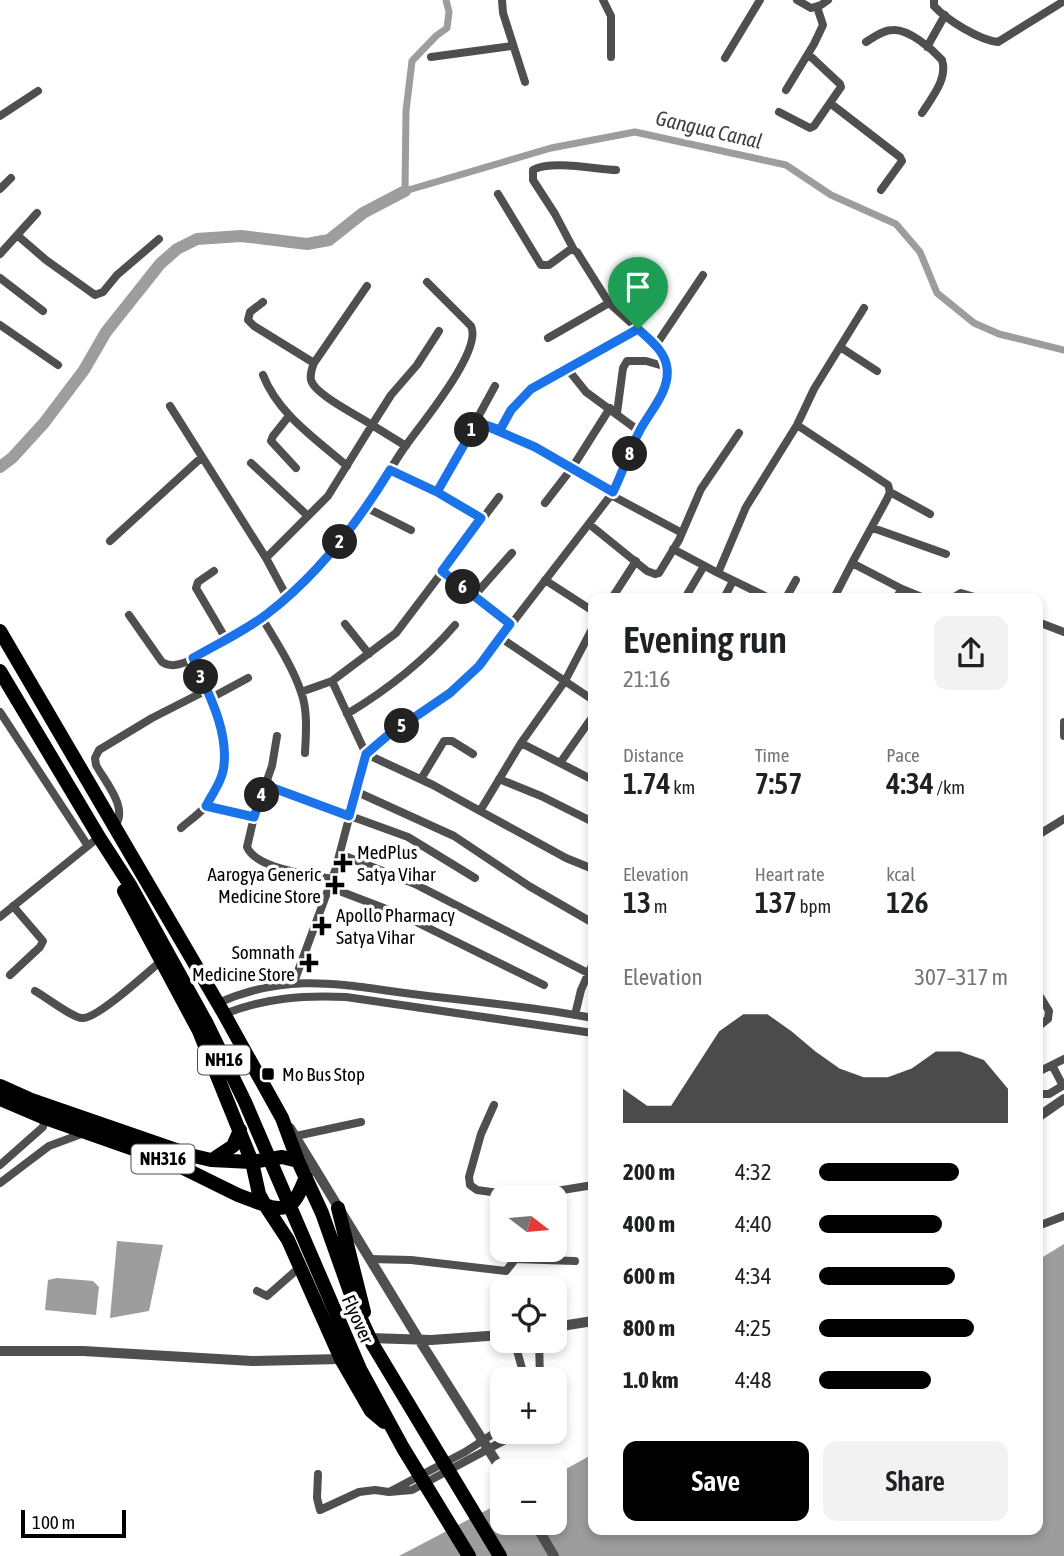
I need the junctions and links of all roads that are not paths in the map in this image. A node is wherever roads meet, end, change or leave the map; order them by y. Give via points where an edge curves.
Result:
1 (502, 0) edge
2 (603, 0) edge
3 (760, 0) edge
4 (797, 0) edge
5 (828, 0) edge
6 (934, 0) edge
7 (1062, 6) edge
8 (817, 8) junction
9 (945, 15) junction
10 (866, 41) dead end
11 (512, 46) junction
12 (927, 47) junction
13 (808, 54) junction
14 (431, 57) dead end
15 (611, 57) dead end
16 (725, 58) dead end
17 (525, 82) dead end
18 (786, 90) dead end
19 (38, 91) dead end
20 (830, 103) junction
21 (779, 112) dead end
22 (922, 113) dead end
23 (0, 116) edge
24 (616, 170) dead end
25 (11, 178) dead end
26 (0, 189) edge
27 (881, 190) dead end
28 (498, 194) dead end
29 (37, 213) dead end
30 (17, 235) junction
31 (159, 239) dead end
32 (574, 250) junction
33 (0, 254) edge
34 (703, 275) dead end
35 (0, 278) edge
36 (427, 282) dead end
37 (368, 286) dead end
38 (263, 302) dead end
39 (609, 303) junction
40 (864, 309) dead end
41 (43, 311) dead end
42 (0, 325) edge
43 (638, 329) junction
44 (439, 331) dead end
45 (548, 338) dead end
46 (656, 345) junction
47 (840, 347) junction
48 (313, 363) junction
49 (58, 365) dead end
50 (667, 367) junction
51 (566, 368) junction
52 (877, 371) dead end
53 (263, 375) dead end
54 (495, 386) dead end
55 (170, 405) dead end
56 (614, 410) junction
57 (289, 416) junction
58 (477, 422) junction
59 (372, 425) junction
60 (797, 425) junction
61 (500, 430) junction
62 (639, 431) junction
63 (740, 433) dead end
64 (406, 446) junction
65 (202, 457) junction
66 (251, 463) dead end
67 (347, 466) junction
68 (296, 468) dead end
69 (572, 468) junction
70 (390, 470) junction
71 (437, 492) junction
72 (890, 492) junction
73 (612, 493) junction
74 (499, 497) dead end
75 (545, 503) dead end
76 (367, 508) junction
77 (930, 514) dead end
78 (308, 516) junction
79 (481, 518) junction
80 (589, 524) junction
81 (873, 528) junction
82 (411, 530) dead end
83 (682, 533) junction
84 (110, 541) dead end
85 (673, 549) junction
86 (512, 553) dead end
87 (946, 554) dead end
88 (266, 558) junction
89 (636, 561) junction
90 (852, 563) junction
91 (704, 565) junction
92 (214, 571) dead end
93 (442, 571) junction
94 (718, 573) junction
95 (545, 580) junction
96 (796, 580) dead end
97 (733, 581) junction
98 (902, 589) junction
99 (615, 593) edge
100 (688, 593) edge
101 (727, 593) edge
102 (758, 593) edge
103 (789, 593) edge
104 (837, 593) edge
105 (899, 593) edge
106 (912, 593) edge
107 (474, 596) junction
108 (287, 597) junction
109 (588, 608) edge
110 (129, 615) dead end
111 (262, 618) junction
112 (345, 624) dead end
113 (510, 624) junction
114 (1043, 624) edge
115 (455, 625) dead end
116 (0, 631) edge
117 (1064, 632) edge
118 (588, 637) edge
119 (501, 638) junction
120 (226, 639) junction
121 (369, 654) junction
122 (193, 658) junction
123 (0, 671) edge
124 (248, 678) dead end
125 (332, 681) junction
126 (565, 681) junction
127 (301, 692) junction
128 (209, 694) junction
129 (588, 697) edge
130 (0, 712) edge
131 (347, 713) junction
132 (1064, 722) edge
133 (588, 723) edge
134 (276, 736) dead end
135 (1064, 736) edge
136 (522, 743) junction
137 (305, 753) dead end
138 (366, 754) junction
139 (473, 754) dead end
140 (559, 763) junction
141 (588, 778) edge
142 (421, 779) junction
143 (499, 779) junction
144 (265, 785) junction
145 (355, 791) junction
146 (206, 806) junction
147 (480, 811) junction
148 (349, 816) junction
149 (254, 817) junction
150 (117, 818) junction
151 (1064, 819) edge
152 (588, 820) edge
153 (181, 828) dead end
154 (1043, 832) edge
155 (90, 840) junction
156 (340, 854) junction
157 (117, 866) junction
158 (588, 867) edge
159 (475, 878) dead end
160 (330, 883) junction
161 (13, 906) junction
162 (0, 917) edge
163 (588, 920) edge
164 (161, 961) junction
165 (588, 973) joint
166 (10, 975) dead end
167 (294, 982) junction
168 (544, 985) dead end
169 (35, 991) dead end
170 (1043, 1001) edge
171 (221, 1008) junction
172 (575, 1015) junction
173 (588, 1017) edge
174 (1043, 1022) edge
175 (588, 1032) edge
176 (1064, 1059) edge
177 (1052, 1065) junction
178 (1043, 1068) edge
179 (0, 1086) edge
180 (1063, 1086) edge
181 (1043, 1096) edge
182 (0, 1099) edge
183 (1064, 1099) edge
184 (494, 1105) dead end
185 (1043, 1114) edge
186 (53, 1116) junction
187 (282, 1118) junction
188 (360, 1122) dead end
189 (83, 1127) junction
190 (240, 1130) junction
191 (296, 1136) junction
192 (211, 1160) junction
193 (298, 1161) junction
194 (252, 1162) junction
195 (0, 1166) edge
196 (306, 1177) junction
197 (0, 1183) edge
198 (588, 1186) edge
199 (567, 1189) edge
200 (490, 1192) edge
201 (247, 1198) junction
202 (265, 1205) junction
203 (338, 1208) junction
204 (1064, 1216) edge
205 (278, 1223) junction
206 (1043, 1224) edge
207 (370, 1259) junction
208 (567, 1260) edge
209 (575, 1261) dead end
210 (511, 1262) edge
211 (300, 1266) junction
212 (257, 1292) dead end
213 (588, 1322) edge
214 (567, 1325) edge
215 (367, 1332) junction
216 (490, 1337) edge
217 (418, 1338) junction
218 (0, 1352) edge
219 (341, 1359) junction
220 (391, 1426) junction
221 (490, 1436) edge
222 (498, 1444) edge
223 (494, 1458) edge
224 (318, 1474) dead end
225 (388, 1492) junction
226 (542, 1535) edge
227 (470, 1556) edge
228 (500, 1556) edge
229 (554, 1556) edge

1 - 11 street
2 - 15 street via 611,16
3 - 16 street
4 - 8 street
5 - 8 street
6 - 9 street via 934,6
7 - 9 street via 998,42 984,40
8 - 13 street via 823,25
9 - 12 street
10 - 12 street via 893,30
11 - 14 street
11 - 17 street
12 - 22 street via 942,60 944,70
13 - 18 street
13 - 20 street via 840,84
19 - 23 street
20 - 21 street via 810,128
20 - 27 street via 900,157 902,161
24 - 32 street via 558,166 533,170 533,180
25 - 26 street
28 - 32 street via 541,265
29 - 30 street
30 - 31 street via 97,295
30 - 33 street
32 - 39 street
34 - 46 street
35 - 41 street
36 - 64 street via 474,333 452,381
37 - 48 street
38 - 48 street via 248,320
39 - 43 street
39 - 45 street
40 - 47 street
42 - 49 street
43 - 46 street
43 - 51 street
44 - 59 street
46 - 50 street
47 - 52 street
47 - 60 street
48 - 59 street via 310,377 315,388
50 - 56 street via 627,361
50 - 62 street via 667,381
51 - 56 street via 586,392
51 - 61 street via 531,389
53 - 57 street
54 - 58 street
55 - 65 street
56 - 62 street
56 - 69 street
57 - 67 street
57 - 68 street via 271,441
58 - 61 street
58 - 71 street
59 - 64 street
59 - 67 street
60 - 72 street via 886,482
60 - 94 street via 746,507
61 - 69 street
62 - 73 street
63 - 83 street via 701,489
64 - 70 street
65 - 84 street
65 - 88 street
66 - 78 street
67 - 78 street
69 - 73 street
69 - 75 street
70 - 71 street
70 - 76 street
71 - 79 street
72 - 77 street
72 - 81 street
73 - 80 street
73 - 83 street
74 - 79 street
76 - 82 street
76 - 108 street
78 - 88 street
79 - 93 street
80 - 89 street
80 - 95 street
81 - 87 street
81 - 90 street
83 - 85 street
85 - 89 street via 655,574
85 - 91 street
86 - 107 street
88 - 108 street
89 - 99 street
90 - 98 street
90 - 104 street
91 - 94 street
91 - 100 street
92 - 120 street via 196,588
93 - 107 street
93 - 121 street via 396,633
94 - 97 street
95 - 109 street
95 - 113 street
96 - 103 street
97 - 101 street
97 - 102 street
98 - 105 street
98 - 106 street
107 - 113 street
108 - 111 street
110 - 122 street via 166,664 176,666
111 - 120 street
111 - 127 street
112 - 121 street
113 - 119 street
114 - 117 street
115 - 131 street via 415,665
116 - 150 highway, NH16
118 - 126 street
119 - 126 street
119 - 138 street via 450,693
120 - 122 street
121 - 125 street
122 - 128 street
123 - 155 highway, NH16
124 - 128 street
125 - 127 street
125 - 131 street
126 - 129 street
126 - 136 street
127 - 137 street
128 - 146 street via 225,763
128 - 150 street via 152,718 99,750 96,765
130 - 155 street
131 - 138 street
132 - 135 street
133 - 140 street
134 - 144 street
136 - 140 street
136 - 143 street
138 - 142 street
138 - 145 street
139 - 142 street via 444,741
140 - 141 street
142 - 147 street
143 - 147 street
143 - 152 street
144 - 148 street
144 - 149 street
145 - 148 street
145 - 163 street via 454,836
146 - 149 street
146 - 153 street
147 - 158 street
148 - 156 street
148 - 159 street via 417,841
149 - 160 street via 247,847 254,857
150 - 171 highway, NH16
151 - 154 street
155 - 157 highway, NH16
155 - 161 street
156 - 160 street
156 - 165 street via 415,884
157 - 164 highway via 125,893
157 - 220 highway, Flyover / NH16 via 245,1102 352,1354
160 - 167 street
160 - 168 street
161 - 162 street
161 - 166 street via 43,941
164 - 169 street via 87,1018
164 - 190 highway via 199,1031
165 - 172 street
167 - 171 street via 265,987
167 - 172 street via 352,984
170 - 174 street via 1049,1011
171 - 175 street via 311,995 346,997
171 - 187 highway, NH16
172 - 173 street
176 - 177 street
177 - 178 street
177 - 180 street
179 - 186 highway, NH316
180 - 181 street
182 - 186 highway, NH316
183 - 185 street
184 - 200 street via 469,1177 470,1185
186 - 189 highway, NH316
186 - 195 street
187 - 191 street
187 - 193 highway, NH16
188 - 191 street
189 - 192 highway, NH316
189 - 197 street
189 - 201 highway, NH316
190 - 192 highway via 229,1150
190 - 194 highway
191 - 203 street
192 - 194 highway, NH316
193 - 194 highway via 282,1157
193 - 196 highway, NH16
194 - 202 highway
196 - 202 highway via 291,1205 278,1209
196 - 215 highway, NH16
198 - 199 street
201 - 202 highway, NH316
201 - 205 highway
202 - 205 highway
203 - 207 street
203 - 215 highway
204 - 206 street
205 - 211 highway
207 - 210 street via 502,1271
207 - 217 street
208 - 209 street
211 - 212 street via 267,1296
211 - 219 highway
213 - 214 street
215 - 217 street
215 - 228 highway, NH16
216 - 217 street
217 - 223 street
218 - 219 street via 83,1351 252,1361
219 - 220 highway via 371,1411
220 - 227 highway, NH16
221 - 225 street
222 - 225 street via 412,1490
224 - 225 street via 320,1510 359,1492
226 - 229 street

